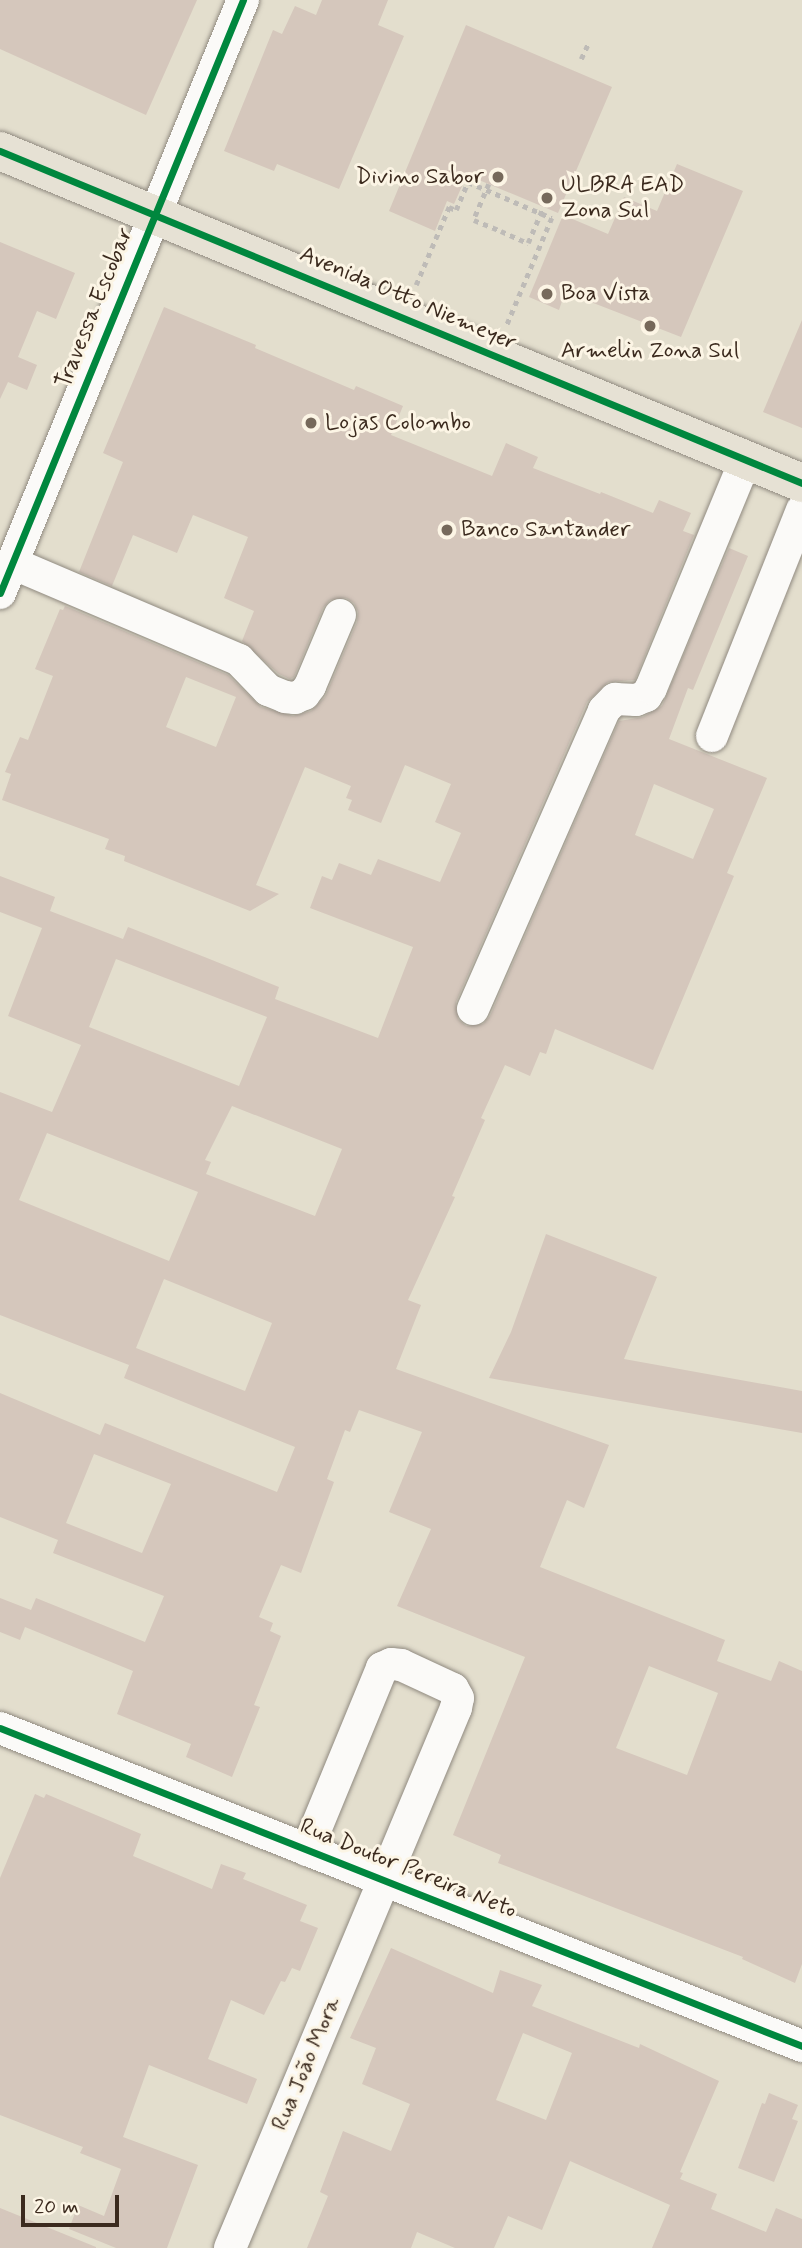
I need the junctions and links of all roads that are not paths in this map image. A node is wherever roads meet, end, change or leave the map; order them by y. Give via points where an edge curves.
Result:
1 (243, 0) edge
2 (0, 150) edge
3 (154, 215) junction
4 (746, 461) junction
5 (802, 483) edge
6 (802, 510) edge
7 (12, 563) junction
8 (0, 593) edge
9 (340, 615) dead end
10 (712, 736) dead end
11 (473, 1009) dead end
12 (0, 1728) edge
13 (307, 1850) junction
14 (384, 1881) junction
15 (802, 2046) edge
16 (230, 2248) edge

1 - 3 street, Travessa Escobar
2 - 3 main road, Avenida Otto Niemeyer
3 - 4 main road, Avenida Otto Niemeyer
3 - 7 street, Travessa Escobar
4 - 5 main road, Avenida Otto Niemeyer
4 - 11 street via 651,688 636,700 615,699 604,710
6 - 10 street
7 - 8 street, Travessa Escobar
7 - 9 street via 239,660 268,690 285,697 295,698 310,686
12 - 13 street, Rua Doutor Pereira Neto
13 - 14 street, Rua Doutor Pereira Neto
13 - 14 street, Rua João Mora via 382,1668 401,1665 446,1683 458,1698 456,1708
14 - 15 street, Rua Doutor Pereira Neto
14 - 16 street, Rua João Mora

